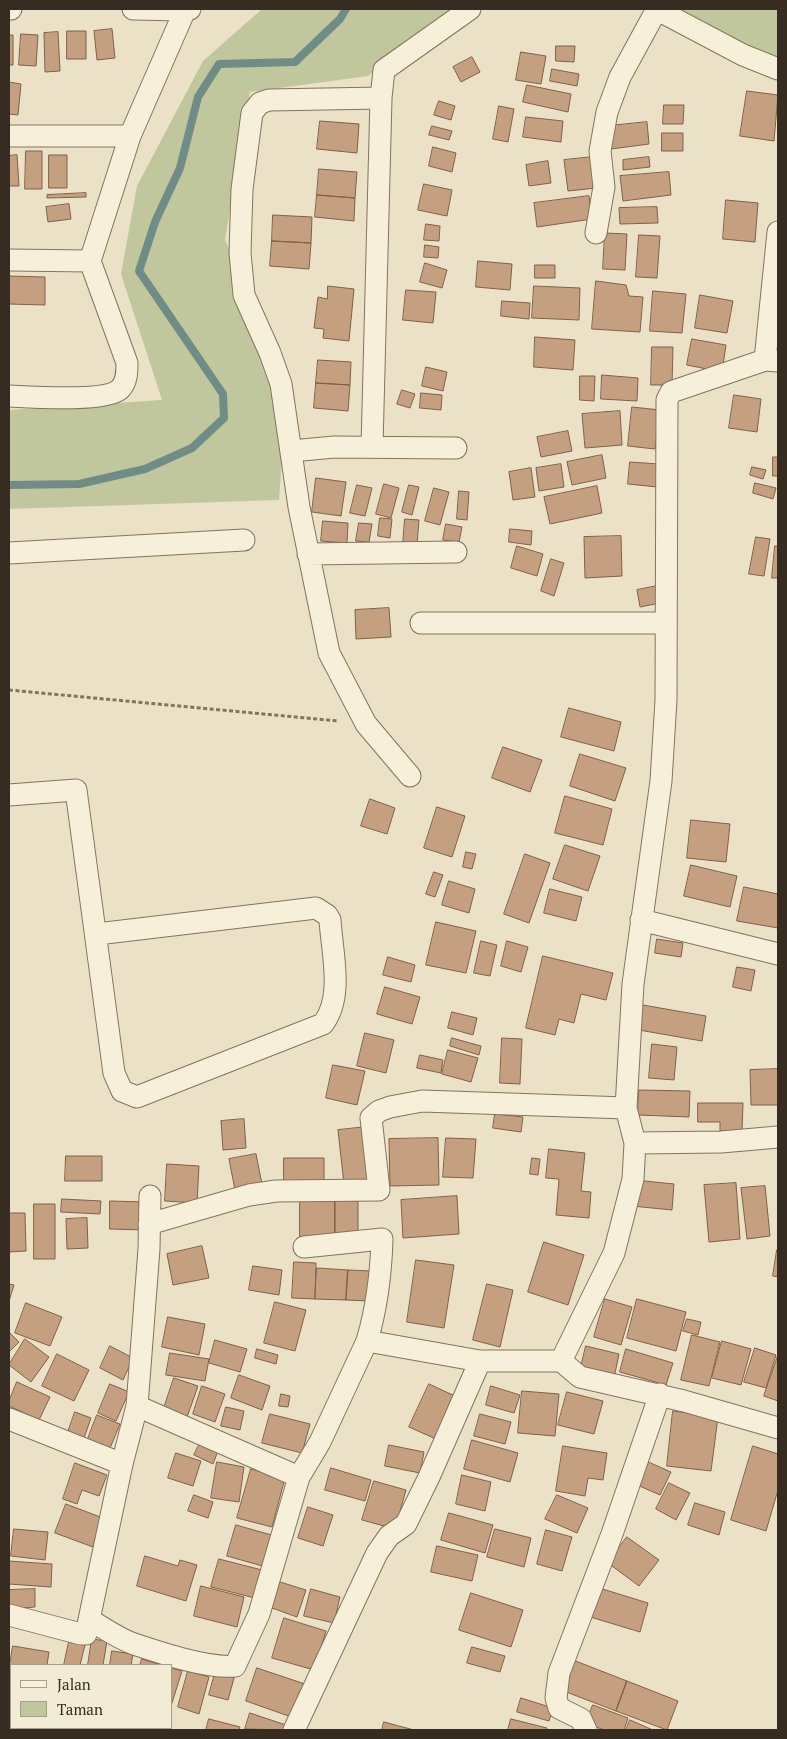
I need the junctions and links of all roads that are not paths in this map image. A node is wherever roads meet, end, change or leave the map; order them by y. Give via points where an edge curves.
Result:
1 (133, 9) edge
2 (470, 9) edge
3 (657, 9) edge
4 (187, 10) edge
5 (778, 69) edge
6 (381, 98) junction
7 (9, 136) edge
8 (130, 136) junction
9 (778, 232) edge
10 (596, 233) dead end
11 (9, 260) edge
12 (90, 261) junction
13 (772, 360) edge
14 (9, 396) edge
15 (372, 447) junction
16 (456, 448) dead end
17 (292, 451) junction
18 (244, 540) dead end
19 (456, 552) dead end
20 (9, 553) edge
21 (308, 554) junction
22 (665, 622) junction
23 (421, 623) dead end
24 (410, 776) dead end
25 (9, 795) edge
26 (641, 920) junction
27 (97, 934) junction
28 (778, 954) edge
29 (626, 1108) junction
30 (778, 1137) edge
31 (635, 1143) junction
32 (150, 1196) dead end
33 (149, 1224) junction
34 (304, 1247) dead end
35 (367, 1341) junction
36 (480, 1361) junction
37 (561, 1361) junction
38 (660, 1394) junction
39 (137, 1406) junction
40 (9, 1419) edge
41 (778, 1428) edge
42 (122, 1464) junction
43 (299, 1476) junction
44 (9, 1615) edge
45 (90, 1620) junction
46 (294, 1730) edge
47 (586, 1730) edge

1 - 4 street
2 - 6 street via 387,66
3 - 5 street via 744,55
3 - 10 street via 620,77 607,112 600,151 604,187
4 - 8 street
6 - 15 street
6 - 17 street via 268,100 260,103 252,113 242,189 240,253 244,295 281,384
7 - 8 street
8 - 12 street
9 - 13 street
11 - 12 street
12 - 14 street via 127,363 121,388 113,394 84,397
13 - 22 street via 671,392 668,396
15 - 16 street
15 - 17 street
17 - 21 street
18 - 20 street
19 - 21 street
21 - 24 street via 328,653 366,724
22 - 23 street
22 - 26 street via 666,700 661,781
25 - 27 street via 76,790
26 - 28 street
26 - 29 street via 633,984
27 - 27 street via 316,908 330,920 334,981 330,1015 323,1024 137,1097 128,1095 122,1091 114,1073
29 - 31 street
29 - 33 street via 466,1101 422,1101 390,1107 371,1118 379,1190 276,1191 249,1195
30 - 31 street via 721,1142
31 - 37 street via 633,1179 614,1253
32 - 33 street
33 - 39 street
34 - 35 street via 382,1239 382,1275
35 - 36 street
35 - 43 street via 320,1442
36 - 37 street
36 - 46 street via 406,1524 389,1536 376,1553
37 - 38 street via 580,1377
38 - 41 street
38 - 47 street via 612,1534 559,1673 556,1698 559,1708 581,1718
39 - 42 street
39 - 43 street
40 - 42 street
42 - 45 street
43 - 45 street via 259,1614 235,1666 207,1664 133,1644
44 - 45 street via 81,1634 86,1634

